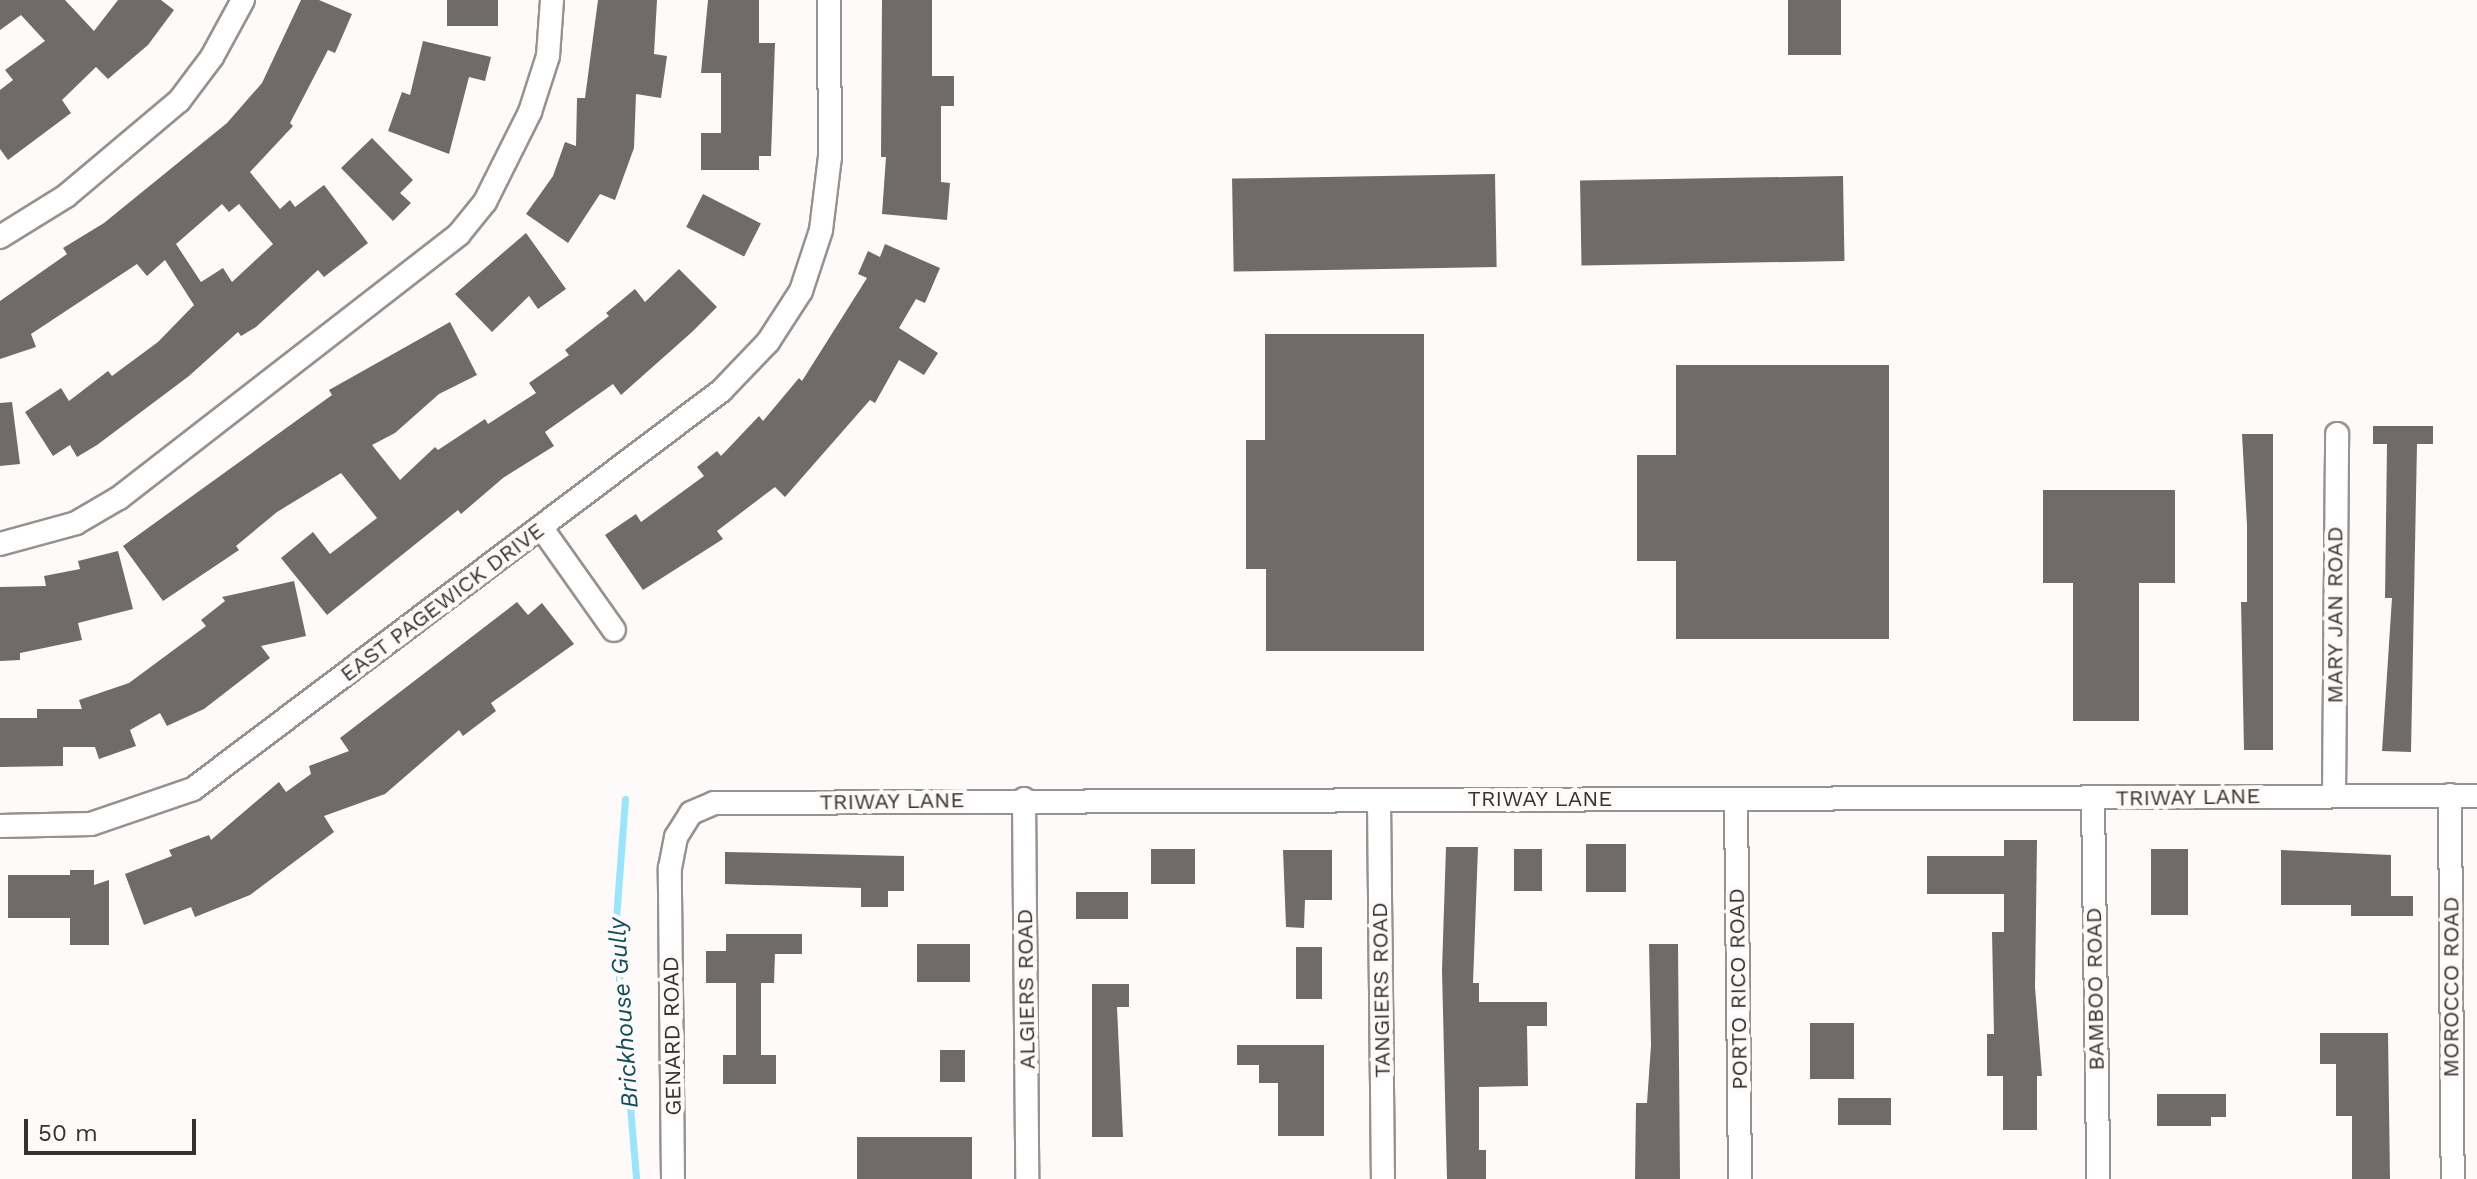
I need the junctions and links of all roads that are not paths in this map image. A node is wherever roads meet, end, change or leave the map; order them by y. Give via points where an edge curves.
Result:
1 (243, 0) edge
2 (552, 0) edge
3 (829, 0) edge
4 (0, 237) edge
5 (2337, 434) dead end
6 (541, 527) junction
7 (0, 544) edge
8 (614, 630) dead end
9 (2334, 795) junction
10 (2450, 795) junction
11 (2477, 796) edge
12 (2093, 798) junction
13 (1024, 799) junction
14 (1736, 799) junction
15 (1379, 801) junction
16 (0, 826) edge
17 (671, 894) joint
18 (673, 1179) edge
19 (1027, 1179) edge
20 (1383, 1179) edge
21 (1740, 1179) edge
22 (2098, 1179) edge
23 (2453, 1179) edge

1 - 4 street via 179,101 66,196
2 - 7 street via 548,56 530,112 485,202 459,234 119,498 76,523
3 - 6 street, EAST PAGEWICK DRIVE via 830,157 821,230 801,291 768,342 721,391
5 - 9 street, MARY JAN ROAD
6 - 8 street
6 - 16 street, EAST PAGEWICK DRIVE via 193,789 91,824
9 - 10 street, TRIWAY LANE
9 - 12 street, TRIWAY LANE
10 - 11 street, TRIWAY LANE
10 - 23 street, MOROCCO ROAD
12 - 14 street, TRIWAY LANE
12 - 22 street, BAMBOO ROAD
13 - 15 street, TRIWAY LANE
13 - 17 street, TRIWAY LANE via 714,803 691,813 676,837
13 - 19 street, ALGIERS ROAD
14 - 15 street, TRIWAY LANE
14 - 21 street, PORTO RICO ROAD
15 - 20 street, TANGIERS ROAD
17 - 18 street, GENARD ROAD

